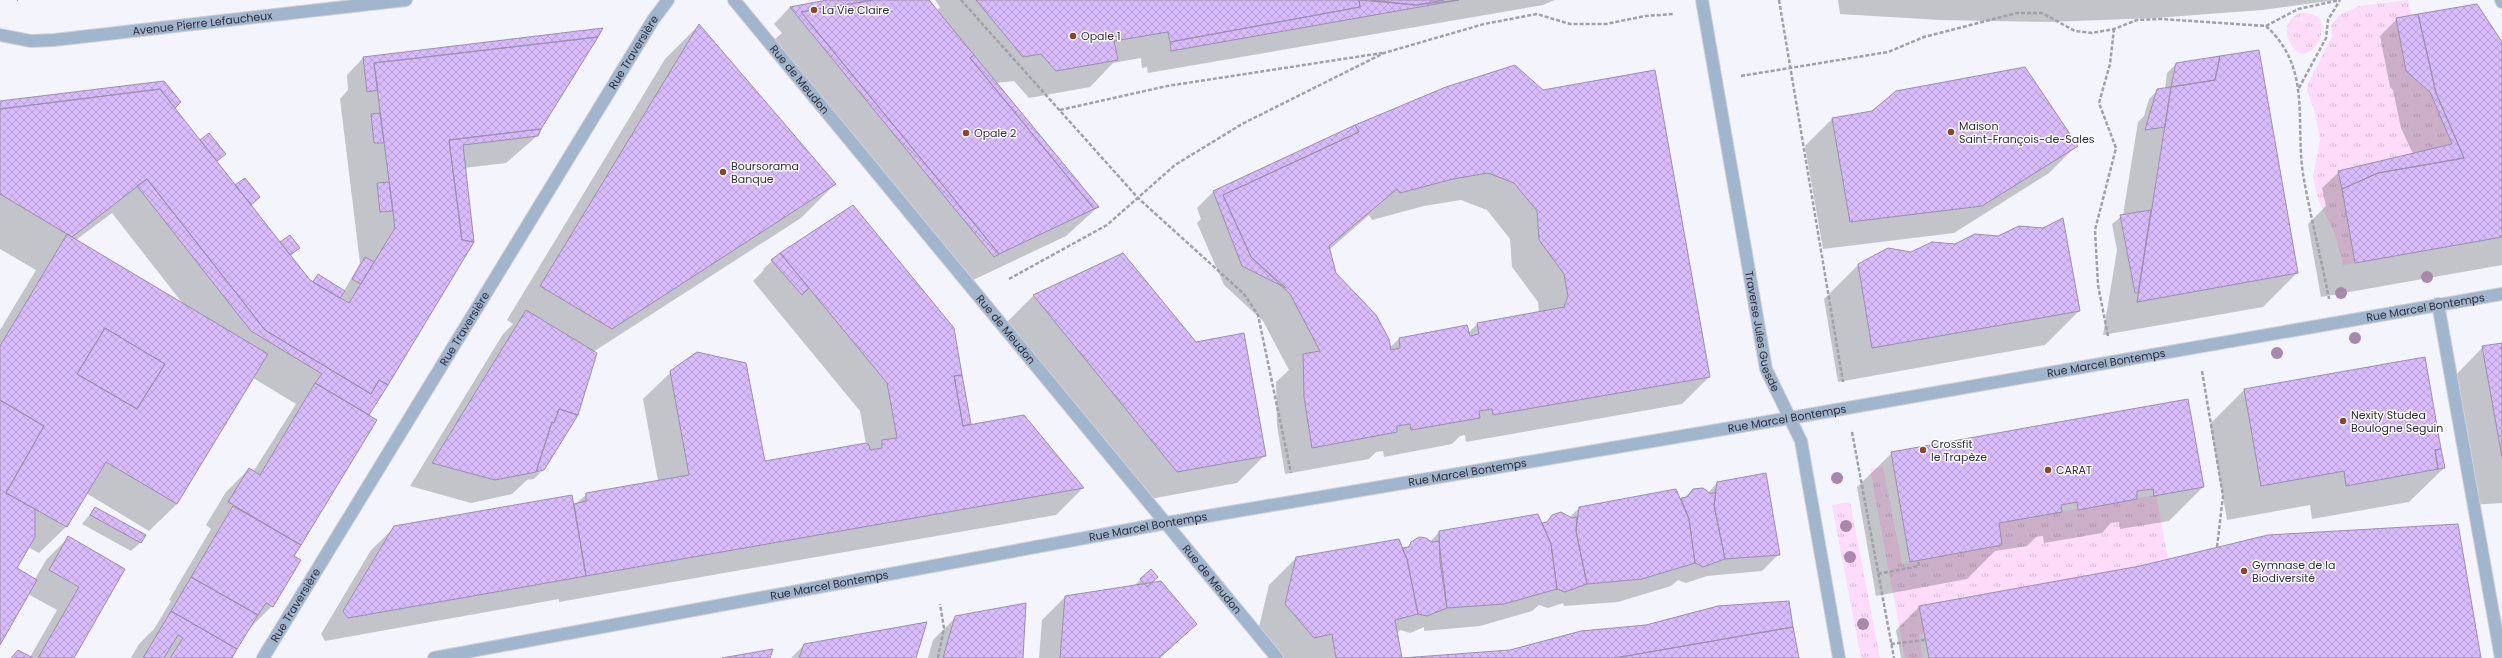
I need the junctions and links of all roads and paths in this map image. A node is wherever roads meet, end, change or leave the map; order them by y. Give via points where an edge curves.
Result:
1 (406, 0) edge
2 (668, 0) edge
3 (734, 0) edge
4 (961, 0) edge
5 (1702, 0) edge
6 (1778, 0) edge
7 (2341, 0) edge
8 (1674, 14) dead end
9 (2266, 26) junction
10 (2114, 29) junction
11 (0, 35) edge
12 (1384, 53) junction
13 (1790, 68) junction
14 (1735, 77) dead end
15 (2299, 88) junction
16 (1060, 110) junction
17 (1138, 198) junction
18 (1009, 279) dead end
19 (2502, 294) edge
20 (2438, 304) junction
21 (2334, 323) junction
22 (2198, 347) junction
23 (2112, 360) junction
24 (1844, 387) dead end
25 (1790, 418) junction
26 (1851, 428) dead end
27 (1292, 473) dead end
28 (1166, 523) junction
29 (2216, 547) dead end
30 (1918, 560) dead end
31 (1878, 574) junction
32 (940, 604) dead end
33 (1925, 640) dead end
34 (1891, 644) junction
35 (263, 658) edge
36 (434, 658) edge
37 (938, 658) edge
38 (1277, 658) edge
39 (1839, 658) edge
40 (1894, 658) edge
41 (2501, 658) edge

1 - 11 street, Avenue Pierre Lefaucheux via 54,40 31,41
2 - 35 street, Rue Traversière via 653,20
3 - 28 street, Rue de Meudon
4 - 16 path
5 - 25 street, Traverse Jules Guesde via 1766,369
6 - 13 path
7 - 9 path via 2298,9
7 - 15 path via 2328,20 2326,38
8 - 12 path via 1645,16 1606,24 1570,24 1537,14 1484,24
9 - 10 path via 2161,19 2136,20
9 - 15 path via 2278,37
10 - 13 path via 2075,31 2042,12 2017,13 1924,37 1888,52
10 - 23 path via 2110,64 2099,104 2116,148 2095,230 2098,285
12 - 16 path via 1167,86
12 - 17 path via 1242,124 1175,165
13 - 14 path
13 - 24 path
15 - 21 path via 2303,173
16 - 17 path
17 - 18 path via 1106,224
17 - 27 path via 1244,294 1258,315
19 - 20 street, Rue Marcel Bontemps
20 - 21 street, Rue Marcel Bontemps
20 - 41 street
21 - 22 street, Rue Marcel Bontemps
22 - 23 street, Rue Marcel Bontemps
22 - 29 path via 2223,496
23 - 25 street, Rue Marcel Bontemps
25 - 28 street, Rue Marcel Bontemps
25 - 39 street, Traverse Jules Guesde via 1801,441
26 - 31 path
28 - 36 street, Rue Marcel Bontemps
28 - 38 street, Rue de Meudon
30 - 31 path via 1919,566
31 - 34 path
32 - 37 path via 944,628
33 - 34 path
34 - 40 path

